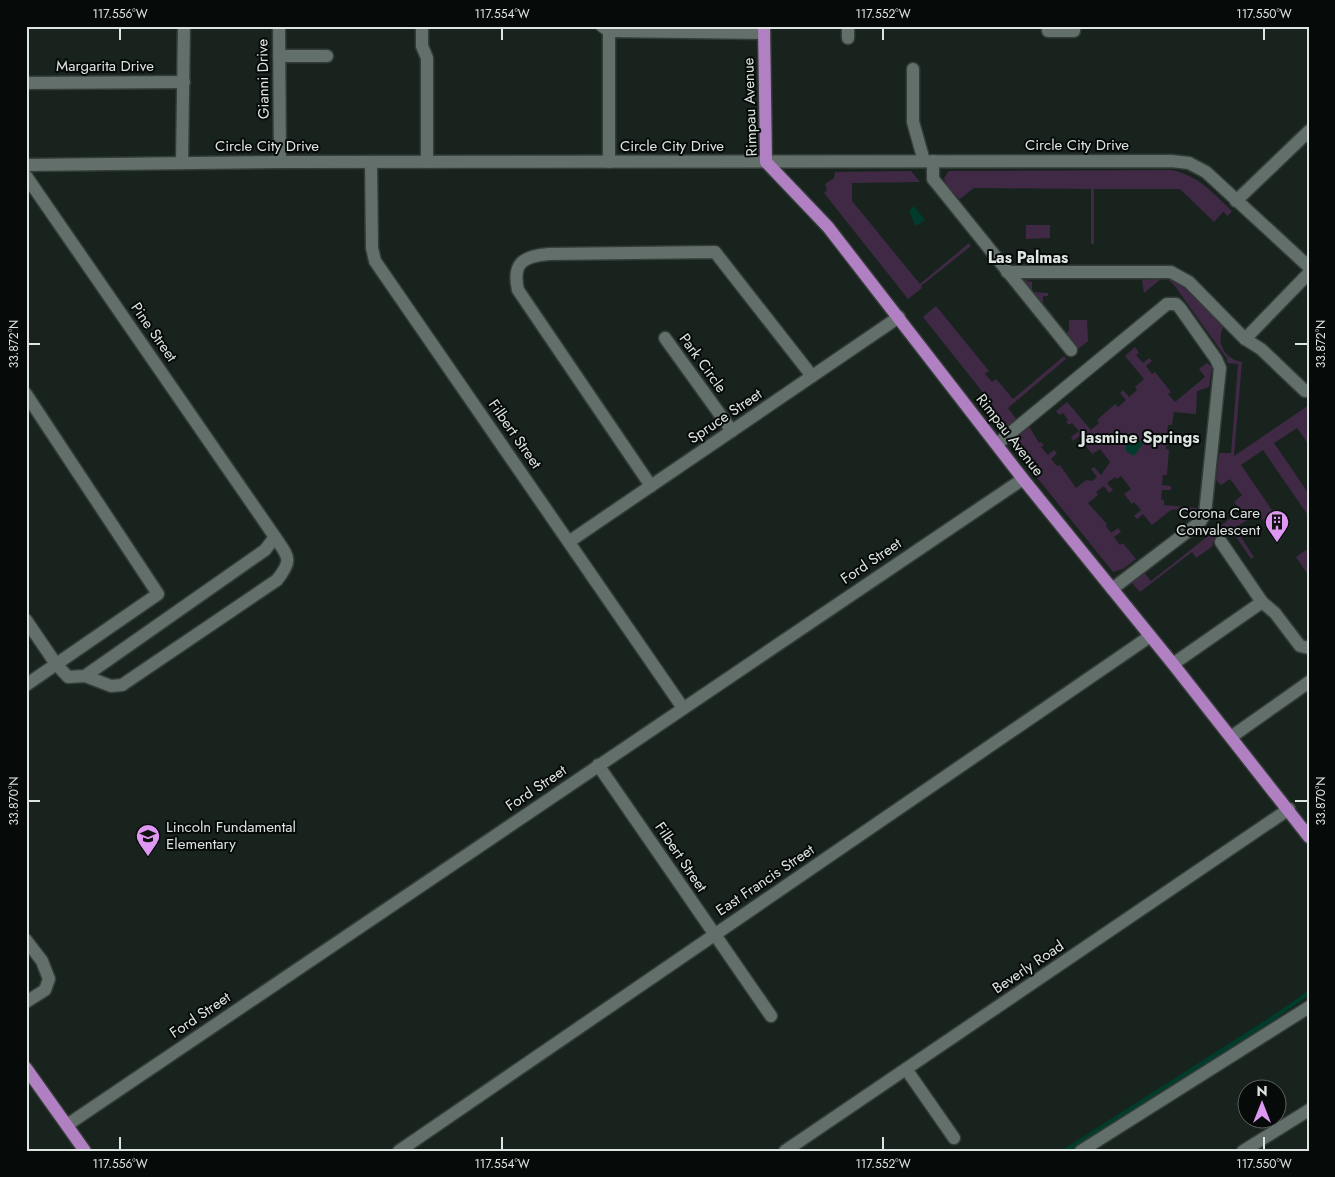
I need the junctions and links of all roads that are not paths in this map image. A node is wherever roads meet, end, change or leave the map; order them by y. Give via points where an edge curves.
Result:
1 (184, 26) edge
2 (279, 26) edge
3 (422, 26) edge
4 (1048, 26) edge
5 (1074, 26) edge
6 (606, 29) edge
7 (764, 30) edge
8 (279, 56) junction
9 (327, 56) dead end
10 (913, 69) dead end
11 (184, 82) junction
12 (26, 83) edge
13 (1309, 131) edge
14 (928, 161) junction
15 (280, 162) junction
16 (371, 162) junction
17 (427, 162) junction
18 (609, 162) junction
19 (766, 162) junction
20 (182, 163) junction
21 (26, 165) edge
22 (26, 176) edge
23 (1236, 200) junction
24 (1309, 267) edge
25 (1007, 272) junction
26 (1309, 273) edge
27 (899, 317) junction
28 (665, 338) dead end
29 (1245, 338) junction
30 (1071, 350) dead end
31 (812, 376) junction
32 (1305, 391) dead end
33 (26, 394) edge
34 (732, 431) junction
35 (997, 444) junction
36 (1023, 479) junction
37 (650, 486) junction
38 (275, 537) junction
39 (570, 541) junction
40 (1221, 542) dead end
41 (1112, 588) junction
42 (1262, 602) junction
43 (26, 620) edge
44 (1149, 637) junction
45 (1309, 648) edge
46 (56, 664) junction
47 (1173, 664) junction
48 (85, 676) junction
49 (1309, 682) edge
50 (26, 685) edge
51 (683, 708) junction
52 (1231, 737) junction
53 (598, 765) junction
54 (1288, 809) junction
55 (1309, 837) edge
56 (714, 935) junction
57 (26, 940) edge
58 (27, 1000) edge
59 (1309, 1007) edge
60 (771, 1016) dead end
61 (26, 1068) edge
62 (906, 1069) junction
63 (1309, 1110) edge
64 (67, 1125) junction
65 (954, 1138) dead end
66 (85, 1151) edge
67 (399, 1151) edge
68 (785, 1151) edge
69 (1081, 1151) edge
70 (1243, 1151) edge

1 - 11 street
2 - 8 street, Gianni Drive
3 - 17 street via 422,46 427,58
4 - 5 street via 1048,31 1074,31
6 - 7 street via 742,33
6 - 18 street
7 - 19 main road, Rimpau Avenue
8 - 9 street
8 - 15 street, Gianni Drive
10 - 14 street via 913,122
11 - 12 street, Margarita Drive
11 - 20 street
13 - 23 street
14 - 19 street, Circle City Drive
14 - 23 street, Circle City Drive via 1172,160 1189,163 1206,172
14 - 25 street via 933,179
15 - 16 street, Circle City Drive
15 - 20 street, Circle City Drive
16 - 17 street, Circle City Drive
16 - 39 street, Filbert Street via 375,261
17 - 18 street, Circle City Drive
18 - 19 street, Circle City Drive
19 - 27 main road, Rimpau Avenue via 828,227
20 - 21 street, Circle City Drive
22 - 38 street, Pine Street
23 - 24 street, Circle City Drive
25 - 29 street via 1170,272 1189,282
25 - 30 street
26 - 29 street
27 - 31 street, Spruce Street
27 - 35 main road, Rimpau Avenue
28 - 34 street, Park Circle
29 - 32 street
31 - 34 street, Spruce Street
31 - 37 street via 715,252 548,254 533,255 519,263 515,276 518,290
33 - 46 street via 158,594
34 - 37 street, Spruce Street
35 - 36 main road, Rimpau Avenue
35 - 41 street via 1167,304 1176,304 1180,308 1220,368 1205,514 1200,522
36 - 41 main road, Rimpau Avenue
36 - 51 street, Ford Street
37 - 39 street, Spruce Street
38 - 48 street via 265,550
38 - 48 street, Pine Street via 287,556 288,567 278,580 122,685 112,686
39 - 51 street, Filbert Street
40 - 42 street
41 - 44 main road, Rimpau Avenue
42 - 45 street via 1275,613 1300,646
42 - 47 street
43 - 46 street
44 - 47 main road, Rimpau Avenue
44 - 56 street, East Francis Street
46 - 48 street via 68,676
46 - 50 street
47 - 52 main road, Rimpau Avenue
49 - 52 street
51 - 53 street, Ford Street
52 - 54 main road, Rimpau Avenue
53 - 56 street, Filbert Street
53 - 64 street, Ford Street
54 - 55 main road, Rimpau Avenue
54 - 62 street, Beverly Road
56 - 60 street, Filbert Street
56 - 67 street, East Francis Street
57 - 58 street via 42,962 49,979 44,990
59 - 69 street
61 - 64 main road
62 - 65 street
62 - 68 street, Beverly Road
63 - 70 street
64 - 66 main road

